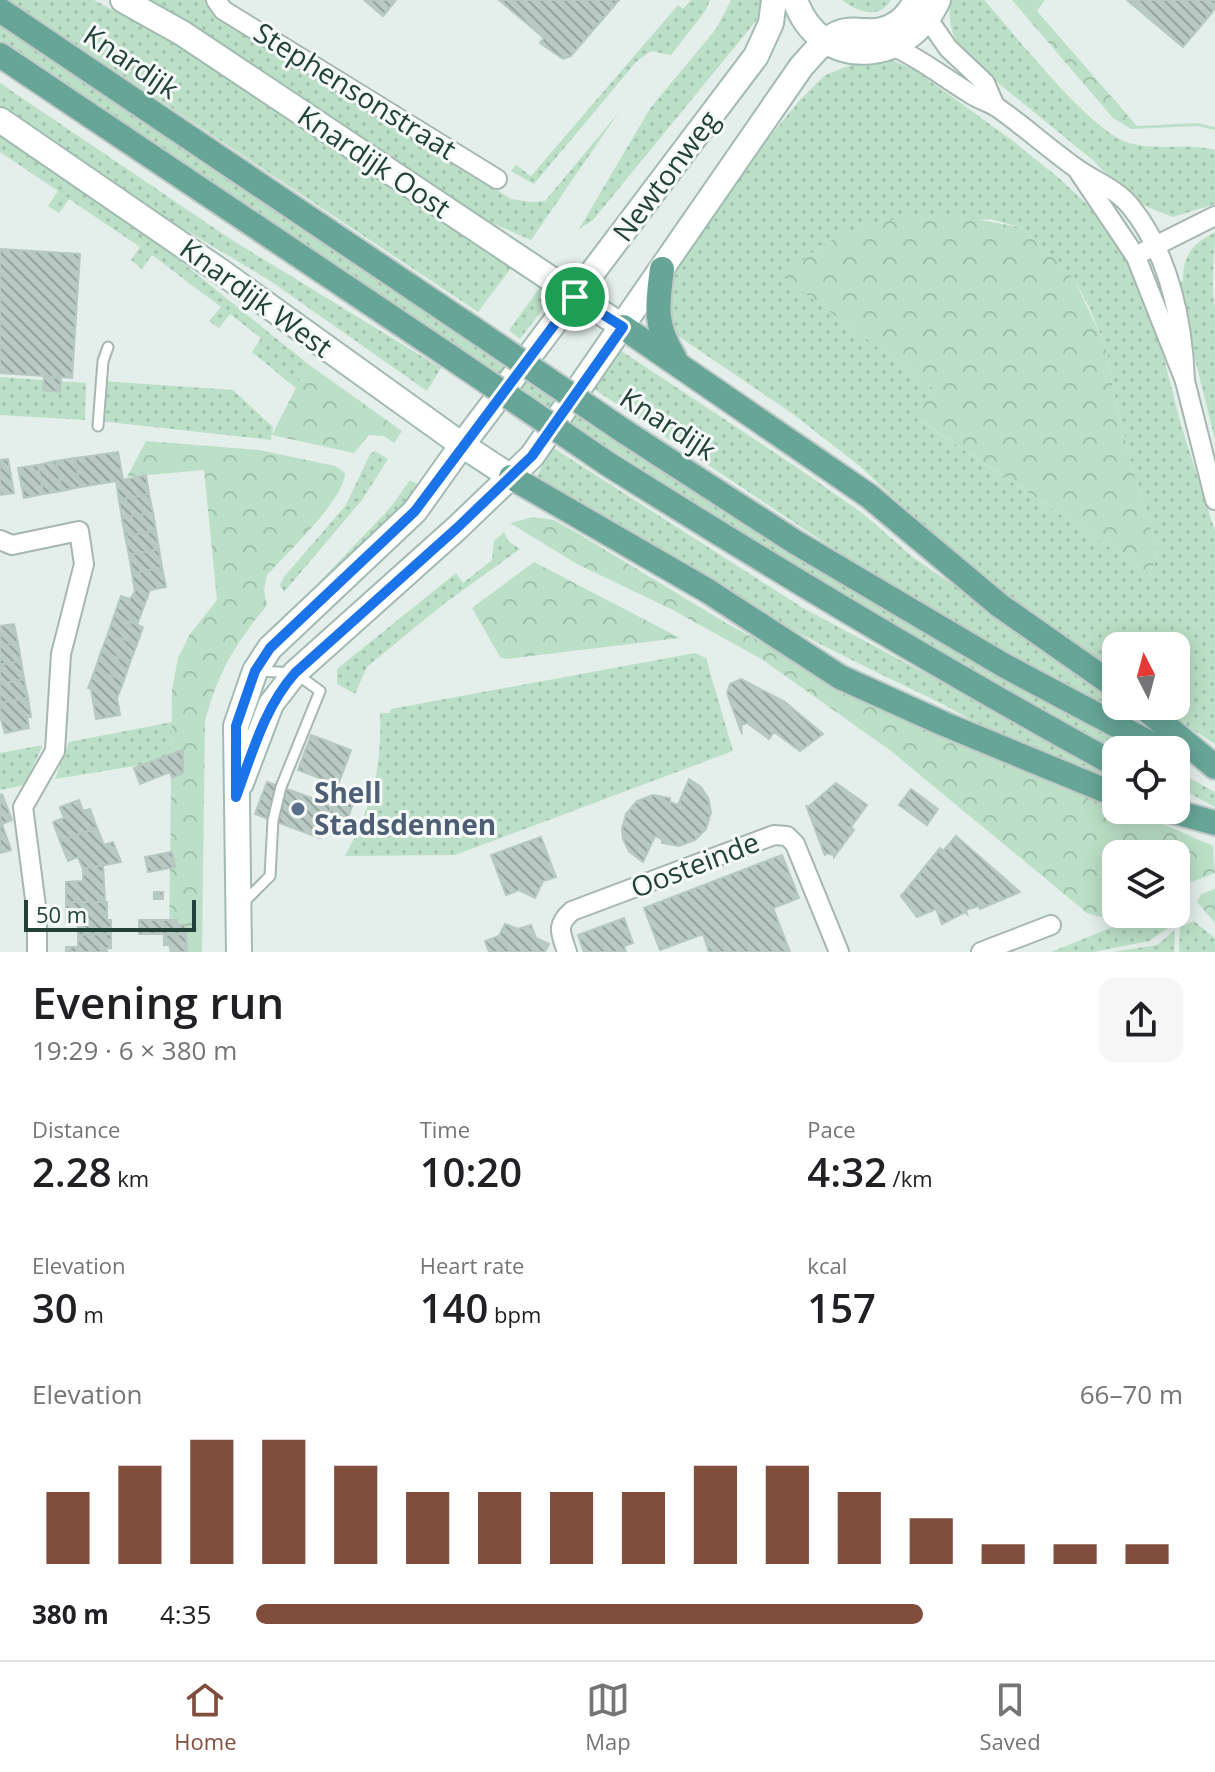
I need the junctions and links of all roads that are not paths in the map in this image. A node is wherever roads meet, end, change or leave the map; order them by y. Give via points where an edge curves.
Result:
1 (123, 0) edge
2 (216, 0) edge
3 (786, 3) edge
4 (925, 5) edge
5 (0, 10) edge
6 (826, 41) junction
7 (892, 46) junction
8 (855, 51) junction
9 (0, 55) edge
10 (778, 101) junction
11 (995, 106) junction
12 (0, 120) edge
13 (1078, 169) junction
14 (497, 179) dead end
15 (1215, 216) edge
16 (1154, 245) junction
17 (1136, 257) junction
18 (662, 269) junction
19 (575, 297) junction
20 (623, 327) junction
21 (108, 347) dead end
22 (677, 362) junction
23 (1185, 381) junction
24 (98, 426) dead end
25 (462, 445) junction
26 (511, 477) junction
27 (1215, 500) edge
28 (0, 540) edge
29 (255, 671) junction
30 (295, 673) junction
31 (1102, 677) edge
32 (1159, 720) edge
33 (1137, 736) edge
34 (1102, 757) edge
35 (1190, 765) edge
36 (1215, 767) edge
37 (1215, 778) edge
38 (1102, 789) edge
39 (236, 797) junction
40 (1190, 806) edge
41 (1190, 815) edge
42 (1215, 821) edge
43 (239, 908) junction
44 (1051, 925) dead end
45 (37, 952) edge
46 (239, 952) edge
47 (567, 952) edge
48 (839, 952) edge
49 (981, 952) edge

1 - 19 main road, Knardijk Oost via 182,33
2 - 14 street, Stephensonstraat via 223,10
3 - 6 main road
3 - 19 main road, Newtonweg via 778,41 756,56
4 - 6 main road via 888,29 844,31
4 - 7 main road via 913,36
4 - 11 street via 948,48 985,83
5 - 33 main road, Knardijk, bridge via 795,542 1005,666
6 - 8 main road
6 - 10 main road, Newtonweg
7 - 8 main road
7 - 11 street
8 - 10 main road, Newtonweg via 819,68
9 - 34 main road, bridge via 608,464 777,571
10 - 18 main road, Newtonweg
11 - 13 street
12 - 25 main road, Knardijk West
13 - 16 street via 1131,207
13 - 17 street
15 - 16 street
16 - 17 street
16 - 23 street via 1175,305
17 - 23 street
18 - 20 main road, Newtonweg
18 - 22 main road via 659,327
19 - 20 main road, Knardijk Oost
19 - 25 main road, Newtonweg
20 - 22 main road
20 - 26 main road, Newtonweg via 532,456
21 - 24 lane
22 - 31 main road via 869,496 999,605
23 - 27 street
25 - 26 main road, Knardijk West
25 - 29 main road, Newtonweg via 415,511 270,648
26 - 30 main road, Newtonweg
26 - 38 main road via 708,591 840,677
28 - 45 street via 12,545 79,531 84,564 61,654 55,751 23,807
29 - 30 lane
29 - 39 main road, Newtonweg via 236,726
30 - 39 main road, Newtonweg via 271,704
30 - 43 lane via 320,691 281,787 270,876
32 - 36 main road
35 - 37 main road
39 - 43 main road, Newtonweg
40 - 42 main road
41 - 42 main road
43 - 46 main road, Newtonweg
44 - 49 street
47 - 48 street, Oosteinde via 560,930 572,911 774,835 787,836 795,844

